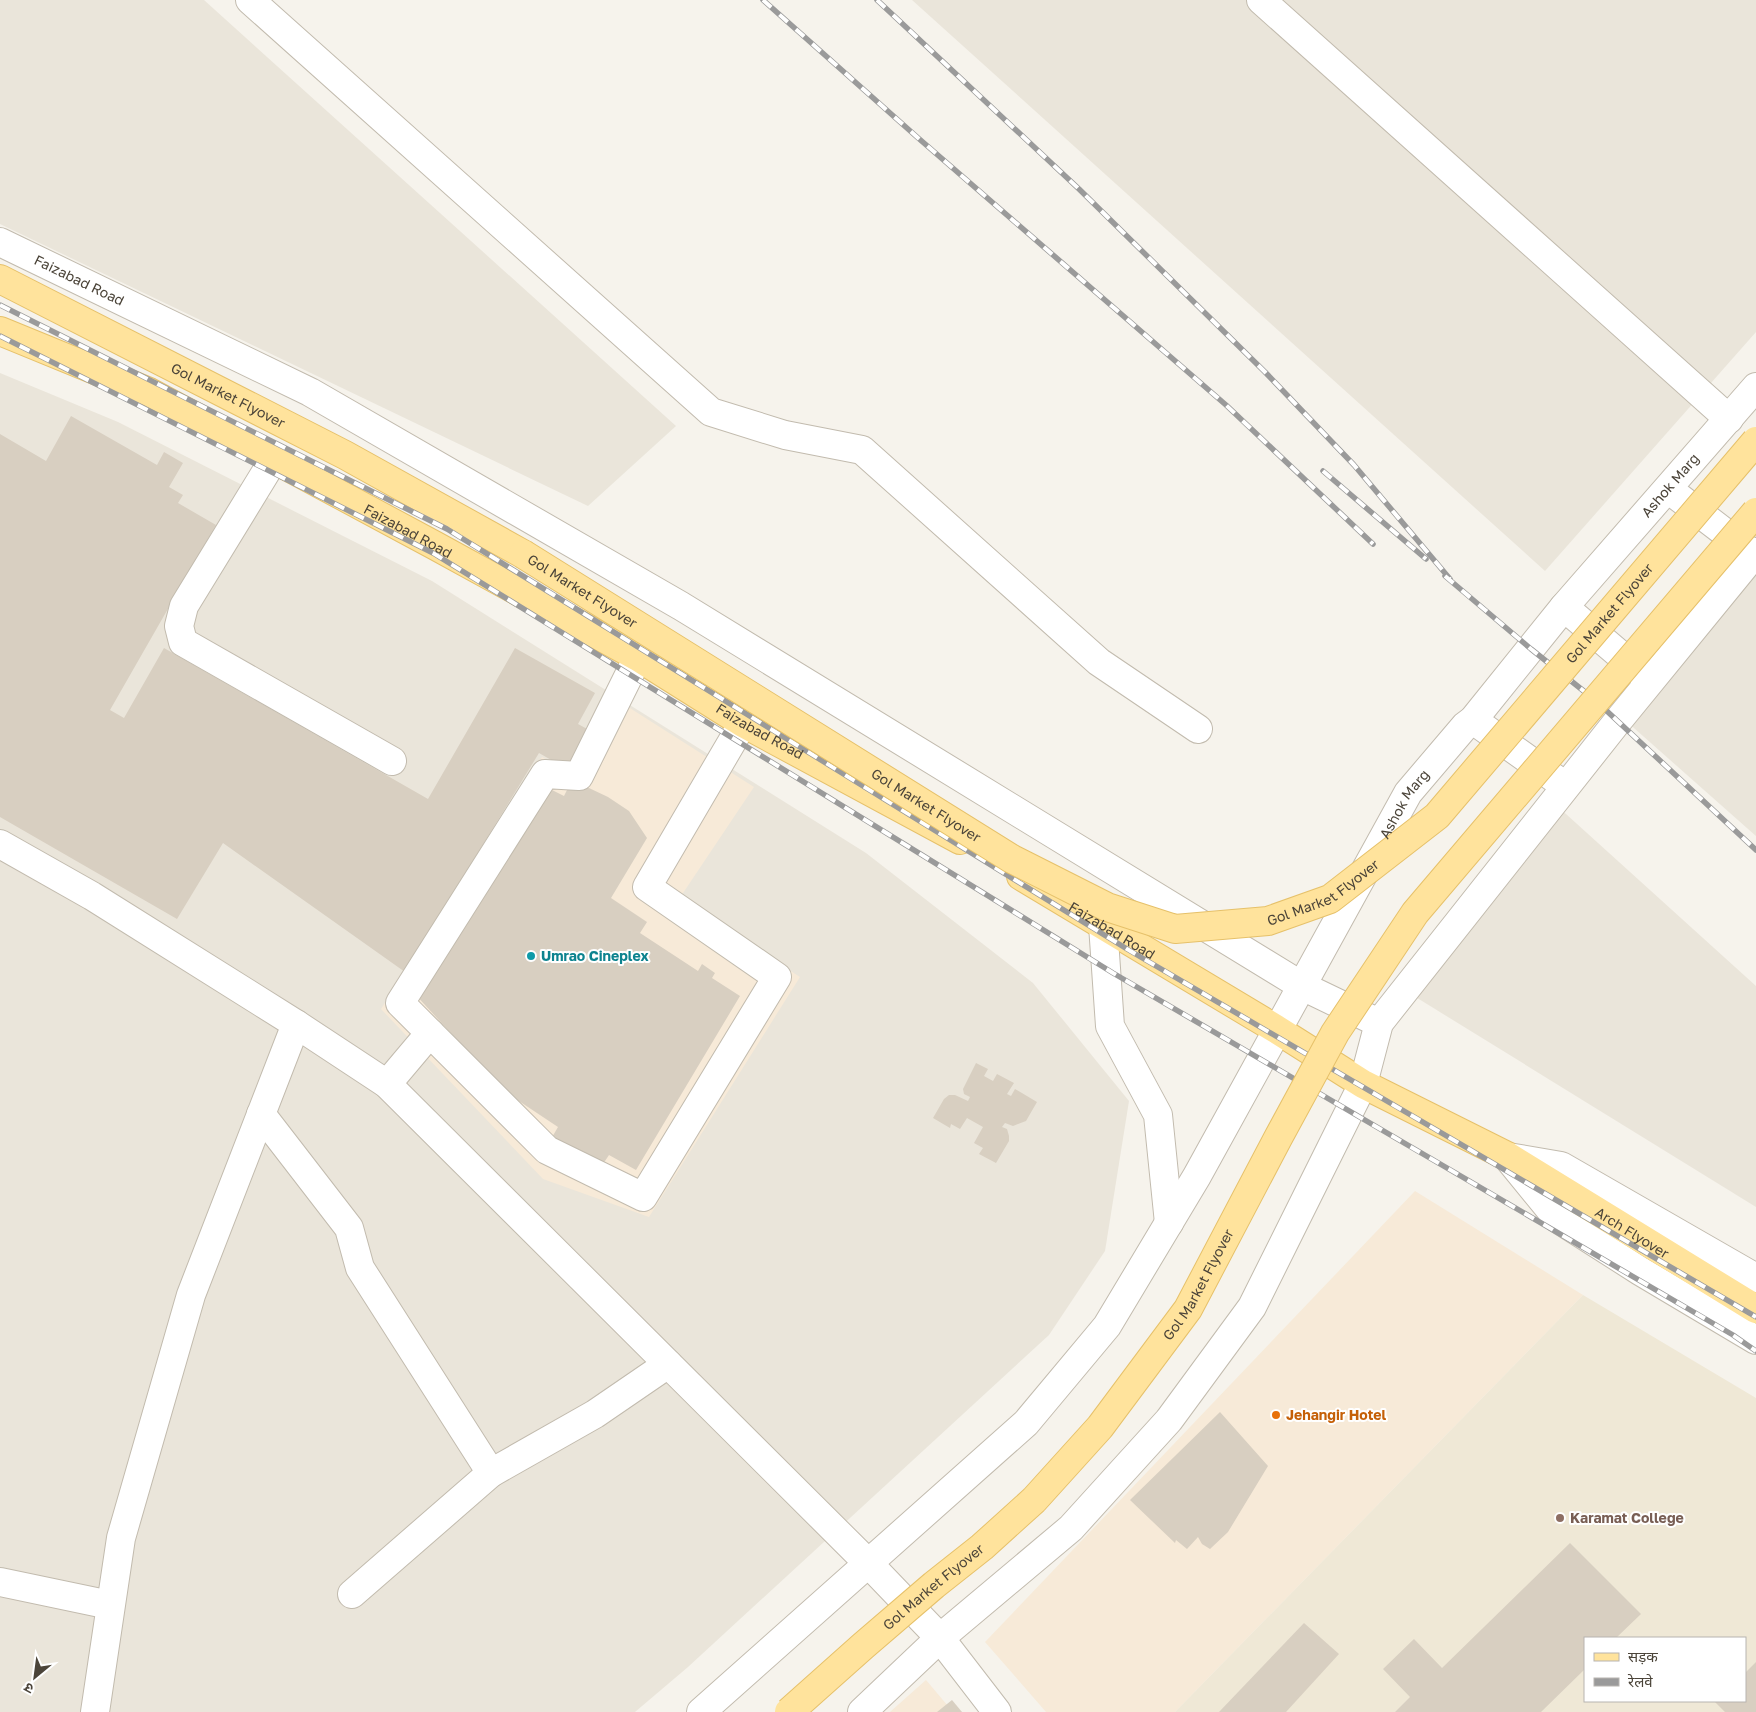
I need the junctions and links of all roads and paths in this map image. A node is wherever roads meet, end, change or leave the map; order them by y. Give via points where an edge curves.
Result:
1 (250, 0) edge
2 (1260, 0) edge
3 (0, 242) edge
4 (0, 279) edge
5 (0, 330) edge
6 (1756, 388) edge
7 (1729, 419) junction
8 (1756, 441) edge
9 (274, 459) junction
10 (1668, 490) junction
11 (1756, 512) edge
12 (1755, 554) edge
13 (1564, 607) junction
14 (638, 657) junction
15 (1651, 681) junction
16 (1473, 720) junction
17 (742, 723) junction
18 (1198, 729) dead end
19 (392, 761) dead end
20 (1567, 786) junction
21 (0, 844) edge
22 (1103, 925) junction
23 (1302, 986) junction
24 (1379, 1023) junction
25 (296, 1024) junction
26 (1276, 1029) junction
27 (430, 1033) junction
28 (387, 1084) junction
29 (1363, 1084) junction
30 (261, 1114) junction
31 (1507, 1156) junction
32 (1168, 1223) junction
33 (1756, 1278) edge
34 (1756, 1308) edge
35 (1756, 1340) edge
36 (668, 1364) junction
37 (491, 1473) junction
38 (868, 1563) junction
39 (0, 1582) edge
40 (352, 1594) dead end
41 (110, 1605) junction
42 (940, 1638) junction
43 (95, 1712) edge
44 (701, 1712) edge
45 (789, 1712) edge
46 (862, 1712) edge
47 (997, 1712) edge

1 - 18 street via 712,412 785,435 862,450 1099,662
2 - 7 street
3 - 23 street, Faizabad Road via 310,392 681,606
4 - 8 main road, Gol Market Flyover, bridge via 345,455 523,554 1012,859 1107,907 1174,929 1268,921 1330,899 1437,816
5 - 9 main road, Faizabad Road via 149,392
6 - 7 street, Ashok Marg
7 - 10 street, Ashok Marg
9 - 14 main road, Faizabad Road
9 - 19 street via 184,606 179,626 183,642
10 - 12 street
10 - 13 street, Ashok Marg
11 - 45 main road, Gol Market Flyover, bridge via 1416,913 1335,1033 1188,1309 1100,1427 1034,1500
12 - 15 street
13 - 15 street
13 - 16 street, Ashok Marg
14 - 17 main road, Faizabad Road
14 - 27 street via 579,776 545,774 400,1003
15 - 20 street
16 - 20 street
16 - 23 street, Ashok Marg via 1408,793
17 - 22 main road, Faizabad Road via 966,843
17 - 27 street via 647,887 776,977 643,1197 547,1150
20 - 24 street
21 - 25 street via 92,896
22 - 26 main road, Faizabad Road
22 - 32 street via 1110,1026 1158,1115
23 - 24 street, Faizabad Road
23 - 26 street, Ashok Marg
24 - 29 street
25 - 28 street
25 - 30 street
26 - 29 main road, Faizabad Road
26 - 32 street, Ashok Marg
27 - 28 street
28 - 36 street
29 - 31 main road, Faizabad Road
29 - 42 street via 1252,1307 1169,1420 1071,1528
30 - 37 street via 350,1228 360,1268
30 - 41 street via 191,1295 121,1538
31 - 33 street via 1561,1166
31 - 34 main road, Arch Flyover
31 - 35 street via 1557,1218
32 - 38 street, Ashok Marg via 1107,1326 1026,1424
36 - 37 street via 595,1414
36 - 38 street
37 - 40 street
38 - 42 street
38 - 44 street, Ashok Marg
39 - 41 street
41 - 43 street
42 - 46 street
42 - 47 street

